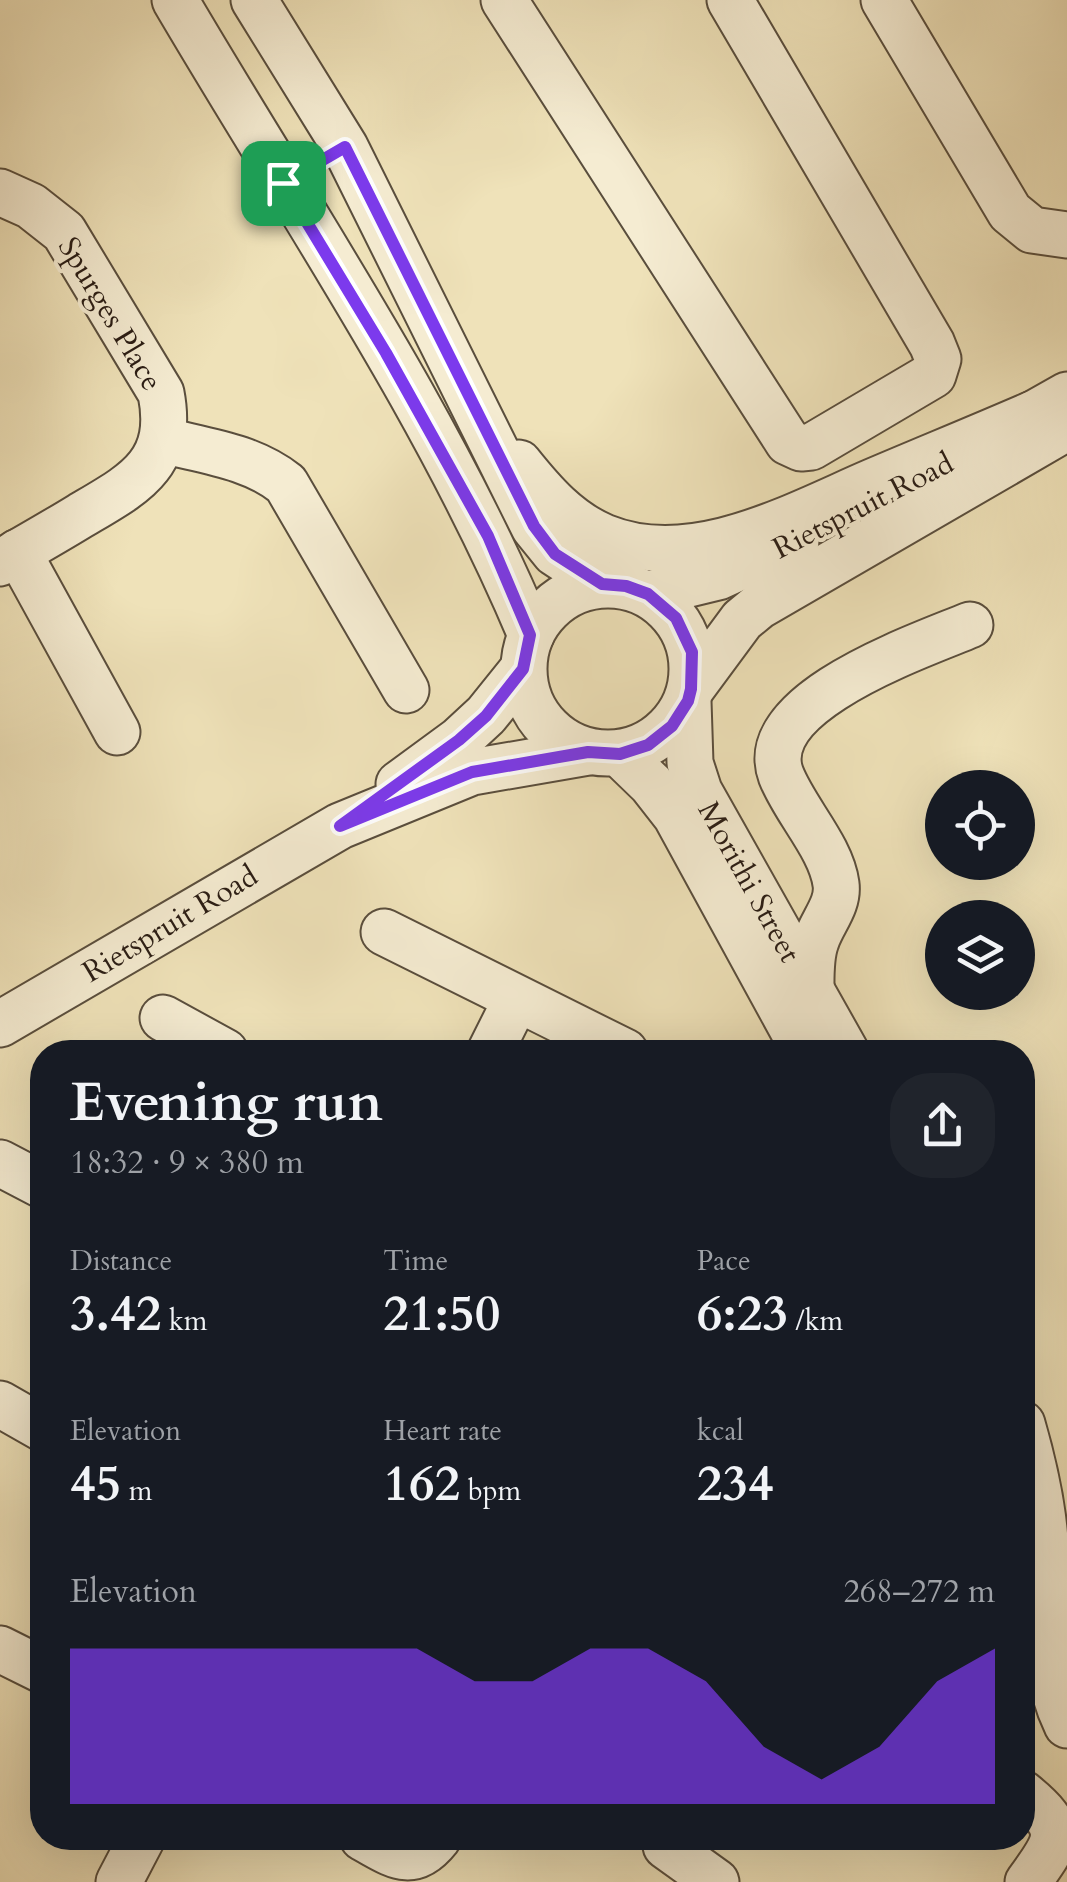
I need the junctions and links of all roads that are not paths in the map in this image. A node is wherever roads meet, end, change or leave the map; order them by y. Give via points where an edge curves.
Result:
1 (175, 0) edge
2 (254, 0) edge
3 (504, 0) edge
4 (730, 0) edge
5 (890, 2) edge
6 (345, 147) junction
7 (283, 183) junction
8 (0, 192) edge
9 (1067, 235) edge
10 (477, 411) junction
11 (1056, 412) edge
12 (162, 440) junction
13 (9, 557) edge
14 (602, 584) junction
15 (648, 594) junction
16 (970, 625) dead end
17 (527, 652) junction
18 (406, 690) dead end
19 (689, 695) junction
20 (117, 732) dead end
21 (604, 753) junction
22 (340, 826) junction
23 (741, 870) junction
24 (835, 900) junction
25 (384, 932) dead end
26 (811, 994) junction
27 (516, 1000) junction
28 (164, 1018) dead end
29 (0, 1024) edge
30 (203, 1040) edge
31 (496, 1040) edge
32 (600, 1040) edge
33 (798, 1040) edge
34 (839, 1040) edge
35 (0, 1163) edge
36 (30, 1179) edge
37 (0, 1404) edge
38 (30, 1421) edge
39 (1035, 1466) edge
40 (0, 1649) edge
41 (30, 1664) edge
42 (1035, 1693) edge
43 (1067, 1724) edge
44 (1067, 1755) edge
45 (1035, 1803) edge
46 (136, 1850) edge
47 (387, 1850) edge
48 (424, 1850) edge
49 (672, 1850) edge
50 (119, 1882) edge
51 (716, 1882) edge
52 (1028, 1882) edge

1 - 7 street
2 - 6 street
3 - 4 street via 788,442 811,448 933,375 938,359
5 - 9 street via 1010,212 1032,230
6 - 7 street
6 - 10 street
7 - 17 street via 488,536
8 - 12 street, Spurges Place via 64,232 161,393
10 - 11 street via 572,519 642,547 724,540 761,528
10 - 14 street via 534,526 555,554
11 - 15 street, Rietspruit Road via 743,567
11 - 19 street, Rietspruit Road via 759,606
12 - 13 street via 134,484
12 - 18 street via 268,469 286,484
13 - 20 street
14 - 15 street
14 - 17 street via 572,592 547,610
15 - 19 street via 676,618 692,652
16 - 24 street via 873,665 795,717 782,736 780,771 830,862
17 - 21 street via 528,696 541,722 562,741
17 - 22 street, Rietspruit Road via 486,716
19 - 21 street via 672,726 648,745
19 - 23 street, Morithi Street via 690,763
21 - 22 street, Rietspruit Road via 472,772
21 - 33 street, Morithi Street via 651,784 676,816
22 - 29 street, Rietspruit Road
23 - 24 street via 786,898
23 - 26 street, Morithi Street
24 - 26 street via 816,940
25 - 27 street
26 - 34 street, Morithi Street
27 - 31 street
27 - 32 street
28 - 30 street
35 - 36 street
37 - 38 street
39 - 43 street via 1044,1538 1045,1648 1053,1695
40 - 41 street
42 - 44 street
45 - 52 street via 1056,1835
46 - 50 street
47 - 48 street via 403,1858
49 - 51 street

